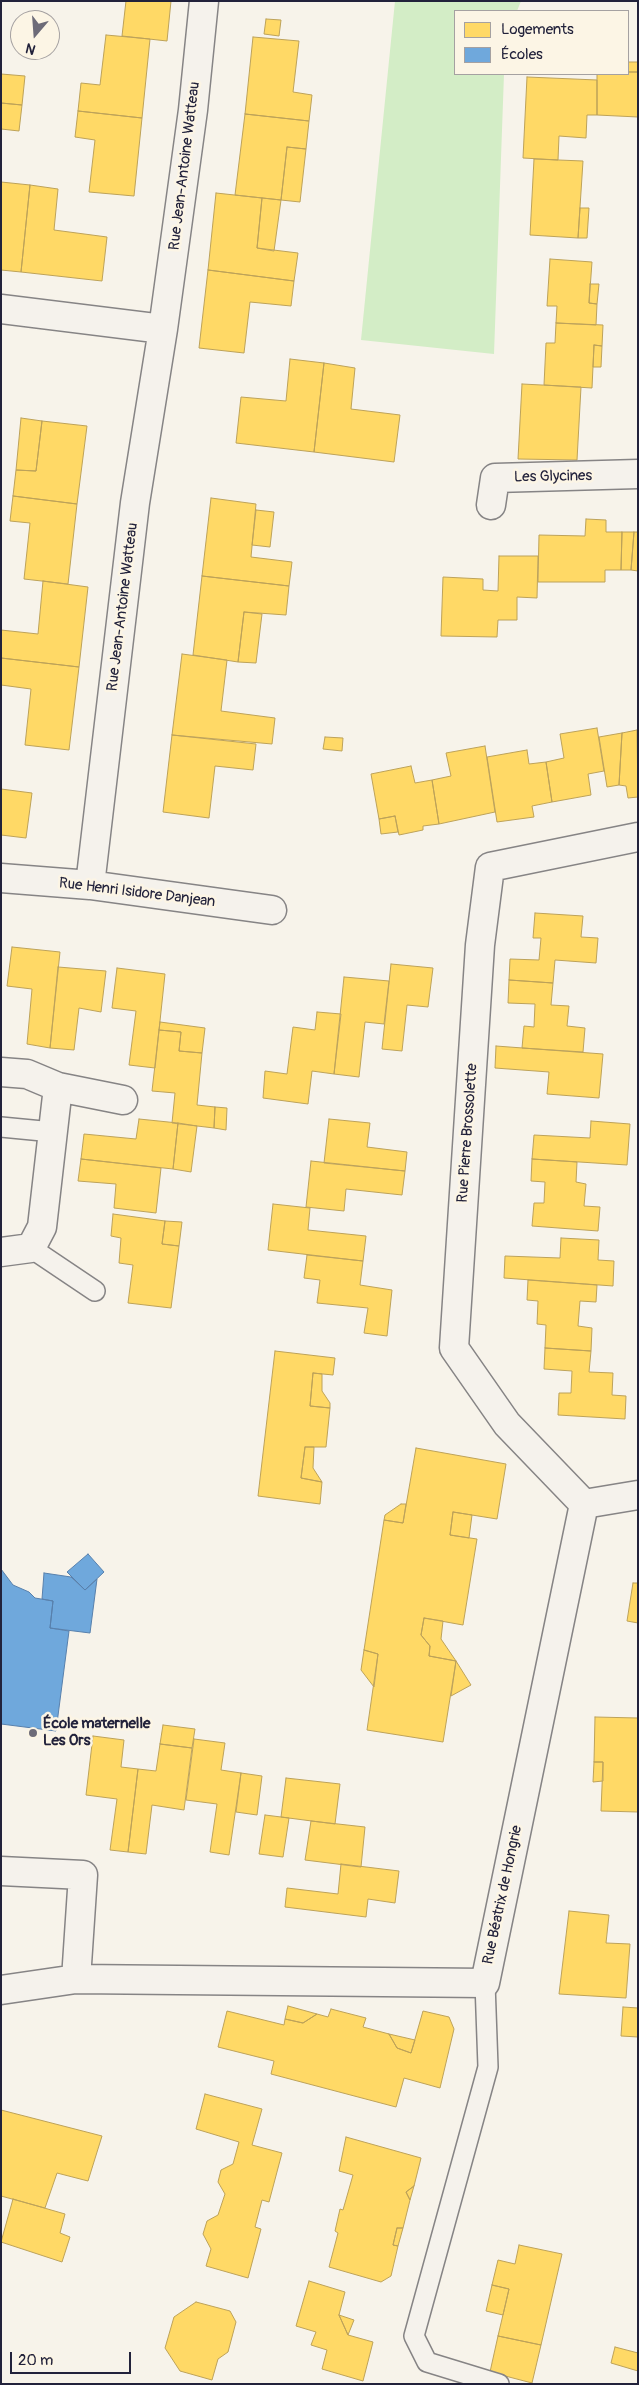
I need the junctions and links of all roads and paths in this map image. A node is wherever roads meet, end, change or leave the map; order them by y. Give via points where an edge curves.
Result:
1 (204, 1) edge
2 (1, 309) edge
3 (163, 330) junction
4 (638, 474) edge
5 (491, 505) dead end
6 (638, 837) edge
7 (1, 878) edge
8 (90, 885) junction
9 (272, 910) dead end
10 (1, 1072) edge
11 (58, 1087) junction
12 (123, 1100) dead end
13 (1, 1127) edge
14 (53, 1132) junction
15 (31, 1248) junction
16 (1, 1252) edge
17 (95, 1291) dead end
18 (638, 1495) edge
19 (584, 1504) junction
20 (1, 1872) edge
21 (76, 1979) junction
22 (485, 1983) junction
23 (1, 1990) edge
24 (499, 2384) edge

1 - 3 street, Rue Jean-Antoine Watteau via 193,110
2 - 3 street
3 - 8 street, Rue Jean-Antoine Watteau via 135,503
4 - 5 street, Les Glycines via 495,478
6 - 19 street, Rue Pierre Brossolette via 490,867 480,945 454,1348 507,1424
7 - 8 street, Rue Henri Isidore Danjean
8 - 9 street, Rue Henri Isidore Danjean
10 - 11 street via 27,1074
11 - 12 street
11 - 14 street
13 - 14 lane
14 - 15 street via 42,1227
15 - 16 street
15 - 17 lane
18 - 19 street
19 - 22 street, Rue Béatrix de Hongrie
20 - 21 street via 83,1874
21 - 22 street, Rue Béatrix de Hongrie
21 - 23 street, Rue Béatrix de Hongrie
22 - 24 lane via 488,2067 414,2336 427,2362

